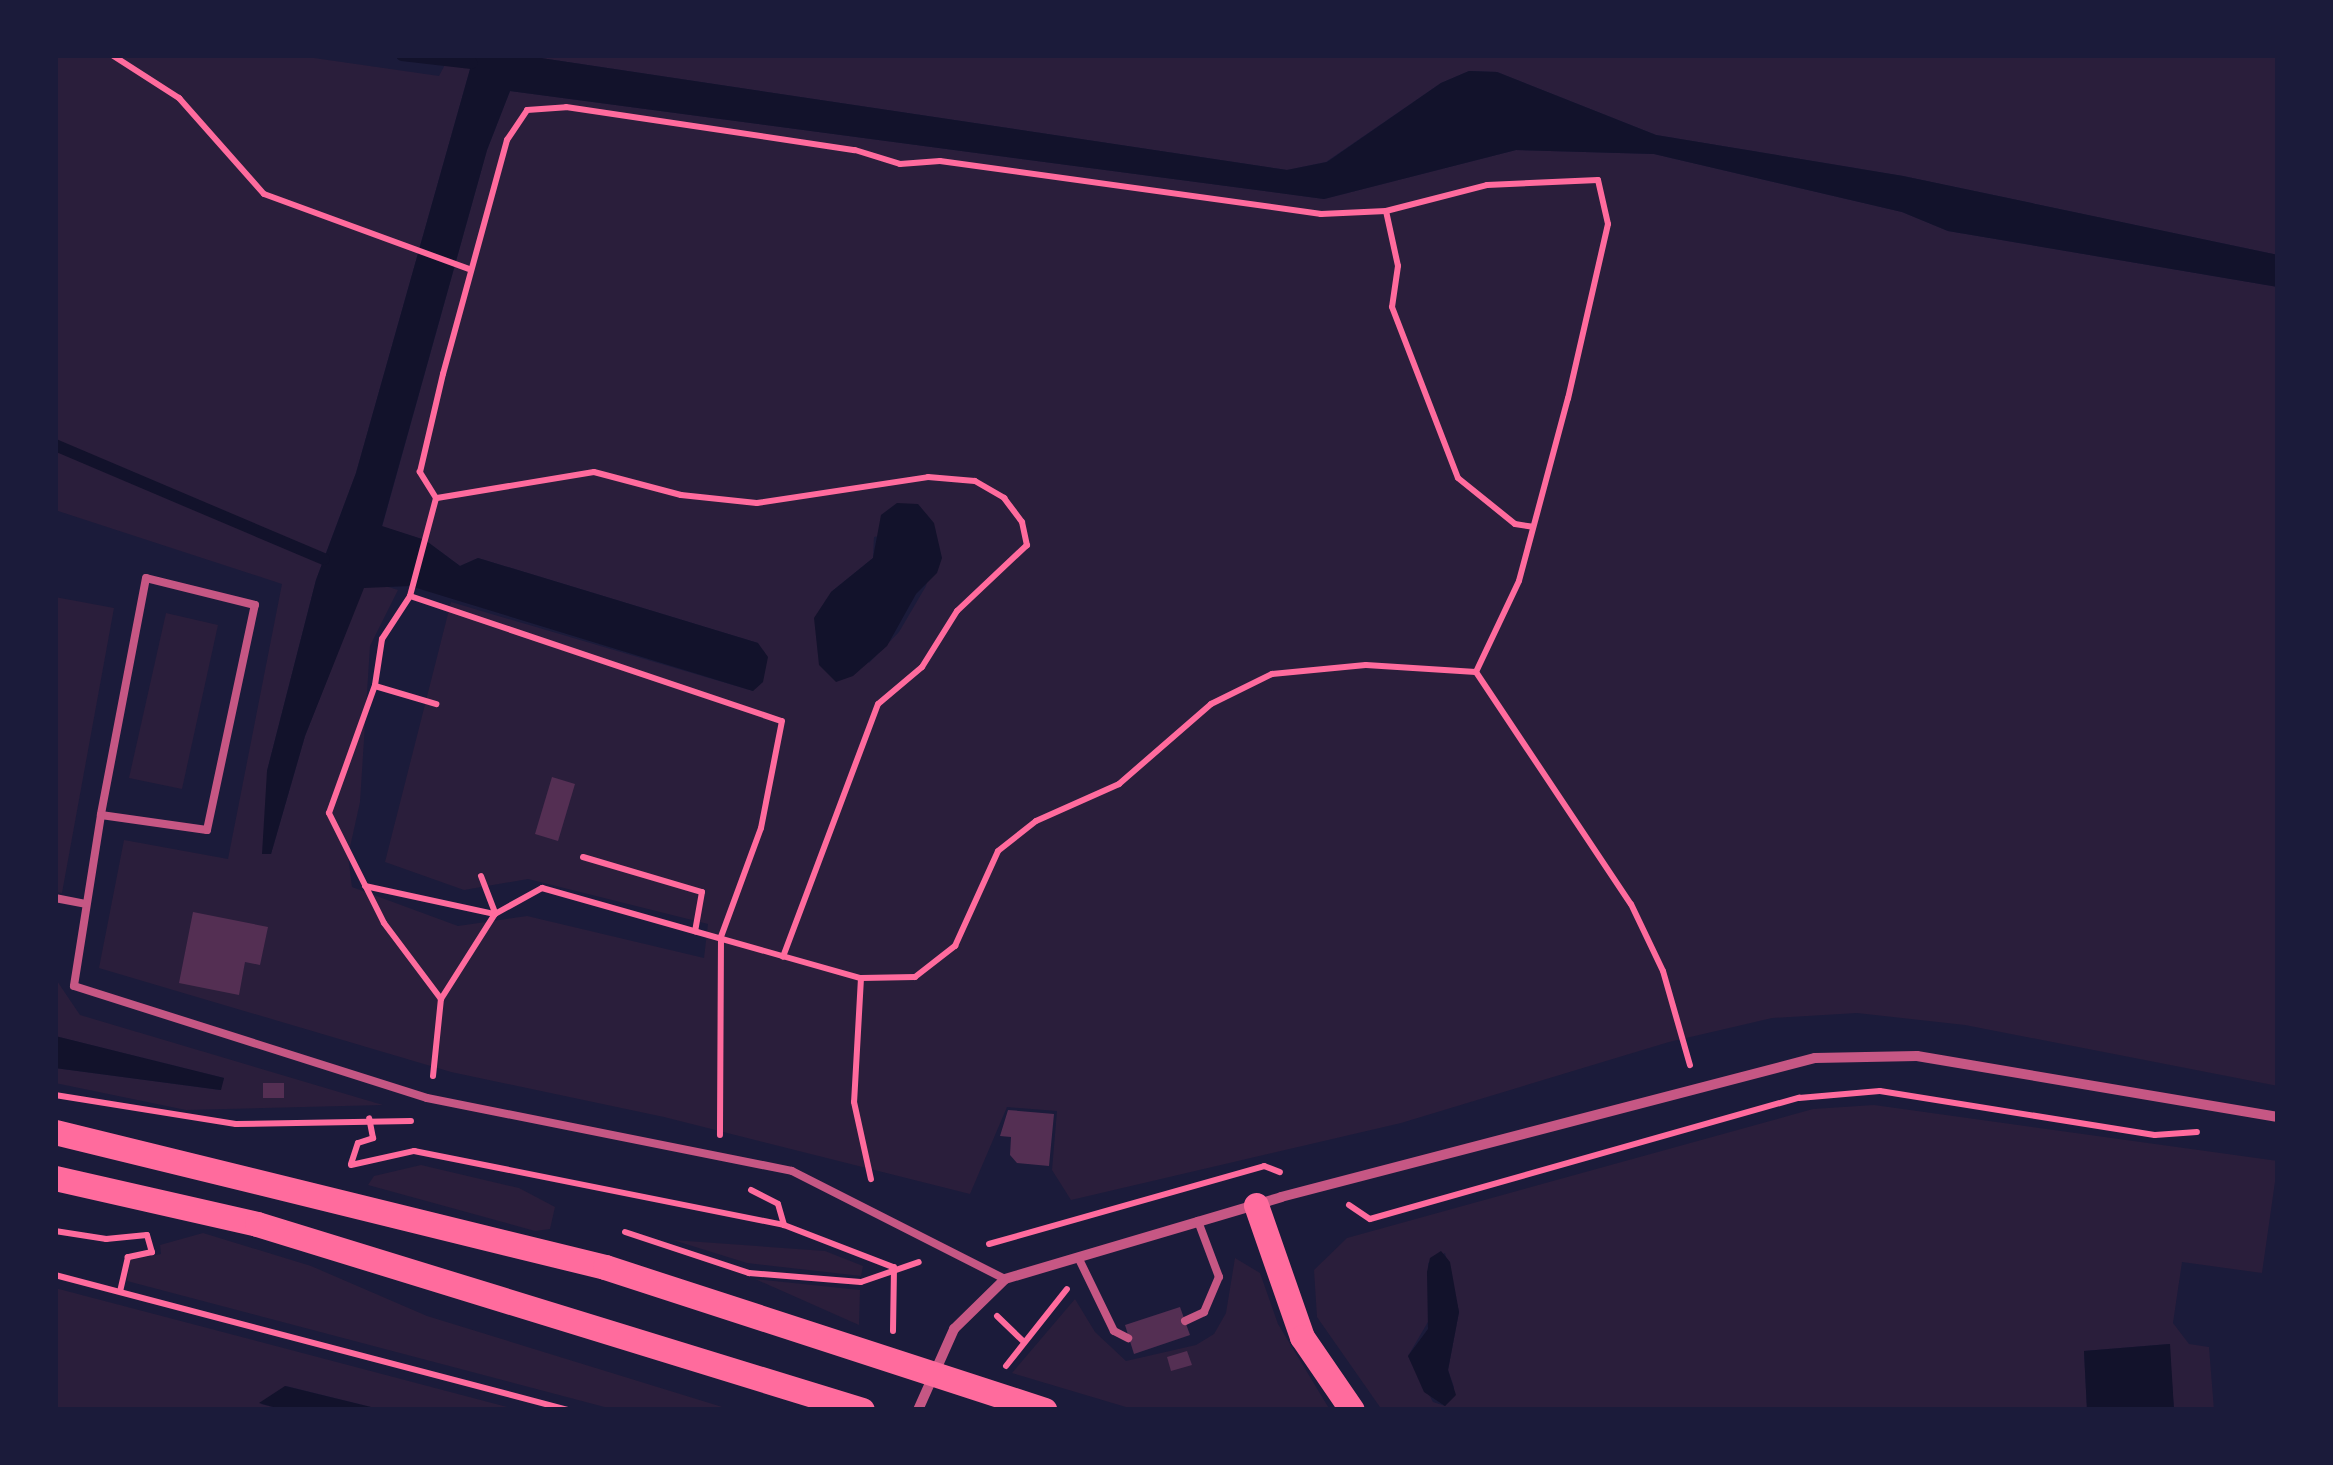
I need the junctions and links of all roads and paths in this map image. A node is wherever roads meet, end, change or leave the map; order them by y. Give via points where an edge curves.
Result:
1 (112, 55) edge
2 (1386, 211) junction
3 (470, 269) junction
4 (436, 498) junction
5 (1534, 527) junction
6 (410, 596) junction
7 (1476, 672) junction
8 (375, 686) junction
9 (436, 704) dead end
10 (100, 816) junction
11 (583, 856) dead end
12 (481, 876) dead end
13 (364, 886) junction
14 (55, 898) edge
15 (85, 904) junction
16 (495, 914) junction
17 (694, 931) junction
18 (721, 937) junction
19 (784, 957) junction
20 (861, 978) junction
21 (440, 999) junction
22 (1696, 1086) junction
23 (55, 1095) edge
24 (427, 1098) junction
25 (2278, 1117) edge
26 (369, 1118) junction
27 (416, 1122) dead end
28 (2208, 1131) dead end
29 (55, 1132) edge
30 (718, 1156) junction
31 (55, 1178) edge
32 (871, 1178) dead end
33 (1322, 1187) junction
34 (736, 1188) dead end
35 (1256, 1205) junction
36 (1198, 1221) junction
37 (784, 1225) junction
38 (55, 1232) edge
39 (625, 1232) dead end
40 (954, 1254) junction
41 (1080, 1262) junction
42 (55, 1274) edge
43 (1005, 1279) junction
44 (120, 1291) junction
45 (1185, 1320) dead end
46 (1128, 1338) dead end
47 (935, 1374) junction
48 (986, 1391) junction
49 (568, 1410) edge
50 (862, 1410) edge
51 (918, 1410) edge
52 (1044, 1410) edge
53 (1352, 1410) edge

1 - 3 path via 180,98 264,194
2 - 3 path via 1320,214 940,161 900,164 854,150 566,106 526,110 508,140
2 - 5 path via 1398,266 1392,307 1458,478 1515,524
2 - 5 path via 1487,185 1598,180 1608,224
3 - 4 path via 420,472
4 - 6 path
4 - 19 path via 594,472 757,504 928,477 975,481 1004,498 1022,522 1026,546 957,610 922,667 878,704
5 - 7 path via 1519,581
6 - 8 path via 382,639
6 - 18 path via 782,721 761,828
7 - 20 path via 1366,665 1272,674 1211,704 1119,784 1036,822 998,851 955,946 915,977
7 - 22 path via 1631,904 1662,972
8 - 9 path
8 - 13 path via 329,813
10 - 10 lane via 207,830 255,605 146,578
10 - 15 lane
11 - 17 path via 702,892
12 - 16 path
13 - 16 path
13 - 21 path
14 - 15 lane
15 - 24 lane via 74,986
16 - 17 path via 542,888
16 - 21 path
17 - 18 path
18 - 19 path
18 - 30 path
19 - 20 path
20 - 32 path via 854,1102
21 - 24 path
22 - 25 street via 1815,1058 1917,1056
22 - 33 street
23 - 26 path via 236,1124
24 - 30 lane
26 - 27 path
26 - 37 path via 373,1138 358,1142 351,1165 414,1151
28 - 33 path via 2155,1135 1880,1091 1799,1098 1370,1218
29 - 47 main road via 605,1267
30 - 40 lane via 792,1171
31 - 50 main road via 257,1224
33 - 35 street
33 - 40 path via 1264,1166
34 - 37 path via 778,1204
35 - 36 street
35 - 53 main road via 1302,1337
36 - 41 street
36 - 45 lane via 1220,1276 1204,1312
37 - 39 path via 894,1267 861,1282 749,1273
38 - 44 path via 106,1239 147,1235 152,1252 128,1256
40 - 43 lane
41 - 43 street
41 - 46 lane via 1114,1331
41 - 48 path
42 - 44 path
43 - 47 street via 954,1330
44 - 49 path
47 - 48 main road
47 - 51 street
48 - 52 main road

